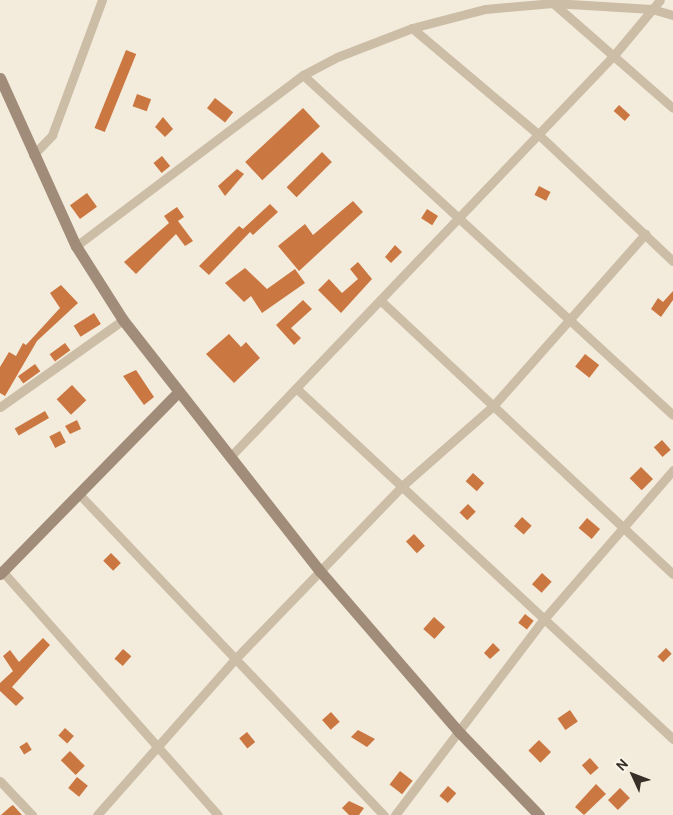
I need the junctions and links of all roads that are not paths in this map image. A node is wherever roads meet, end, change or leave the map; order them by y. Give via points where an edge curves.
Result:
1 (102, 0) edge
2 (660, 0) edge
3 (551, 2) edge
4 (652, 9) junction
5 (673, 15) edge
6 (412, 28) junction
7 (615, 54) junction
8 (303, 75) junction
9 (0, 78) edge
10 (673, 108) edge
11 (538, 134) junction
12 (34, 155) junction
13 (460, 216) junction
14 (645, 234) junction
15 (76, 246) junction
16 (673, 260) edge
17 (380, 300) junction
18 (569, 318) junction
19 (123, 320) junction
20 (296, 388) junction
21 (177, 393) junction
22 (492, 406) junction
23 (0, 407) edge
24 (673, 415) edge
25 (230, 456) junction
26 (673, 470) edge
27 (402, 486) junction
28 (79, 494) junction
29 (621, 526) junction
30 (320, 570) junction
31 (1, 573) edge
32 (673, 574) edge
33 (544, 619) junction
34 (237, 657) junction
35 (460, 733) junction
36 (673, 739) edge
37 (158, 751) junction
38 (0, 781) edge
39 (32, 815) edge
40 (97, 815) edge
41 (218, 815) edge
42 (384, 815) edge
43 (395, 815) edge
44 (539, 815) edge

1 - 12 street via 52,135
2 - 4 street
3 - 4 street
3 - 6 street via 485,9
3 - 7 street
4 - 5 street
4 - 7 street
6 - 8 street
6 - 11 street
7 - 10 street
7 - 11 street
8 - 13 street
8 - 15 street
9 - 12 main road
11 - 13 street
11 - 14 street
12 - 15 main road
13 - 17 street
13 - 18 street
14 - 16 street
14 - 18 street
15 - 19 main road
17 - 20 street
17 - 22 street
18 - 22 street
18 - 24 street
19 - 21 main road
19 - 23 street
20 - 25 street
20 - 27 street
21 - 25 main road
21 - 28 main road
22 - 27 street
22 - 29 street
25 - 30 main road
26 - 29 street
27 - 30 street
27 - 33 street
28 - 31 main road
28 - 34 street
29 - 32 street
29 - 33 street
30 - 34 street
30 - 35 main road
31 - 37 street
33 - 35 street
33 - 36 street
34 - 37 street
34 - 42 street
35 - 43 street
35 - 44 main road
37 - 40 street
37 - 41 street
38 - 39 street

